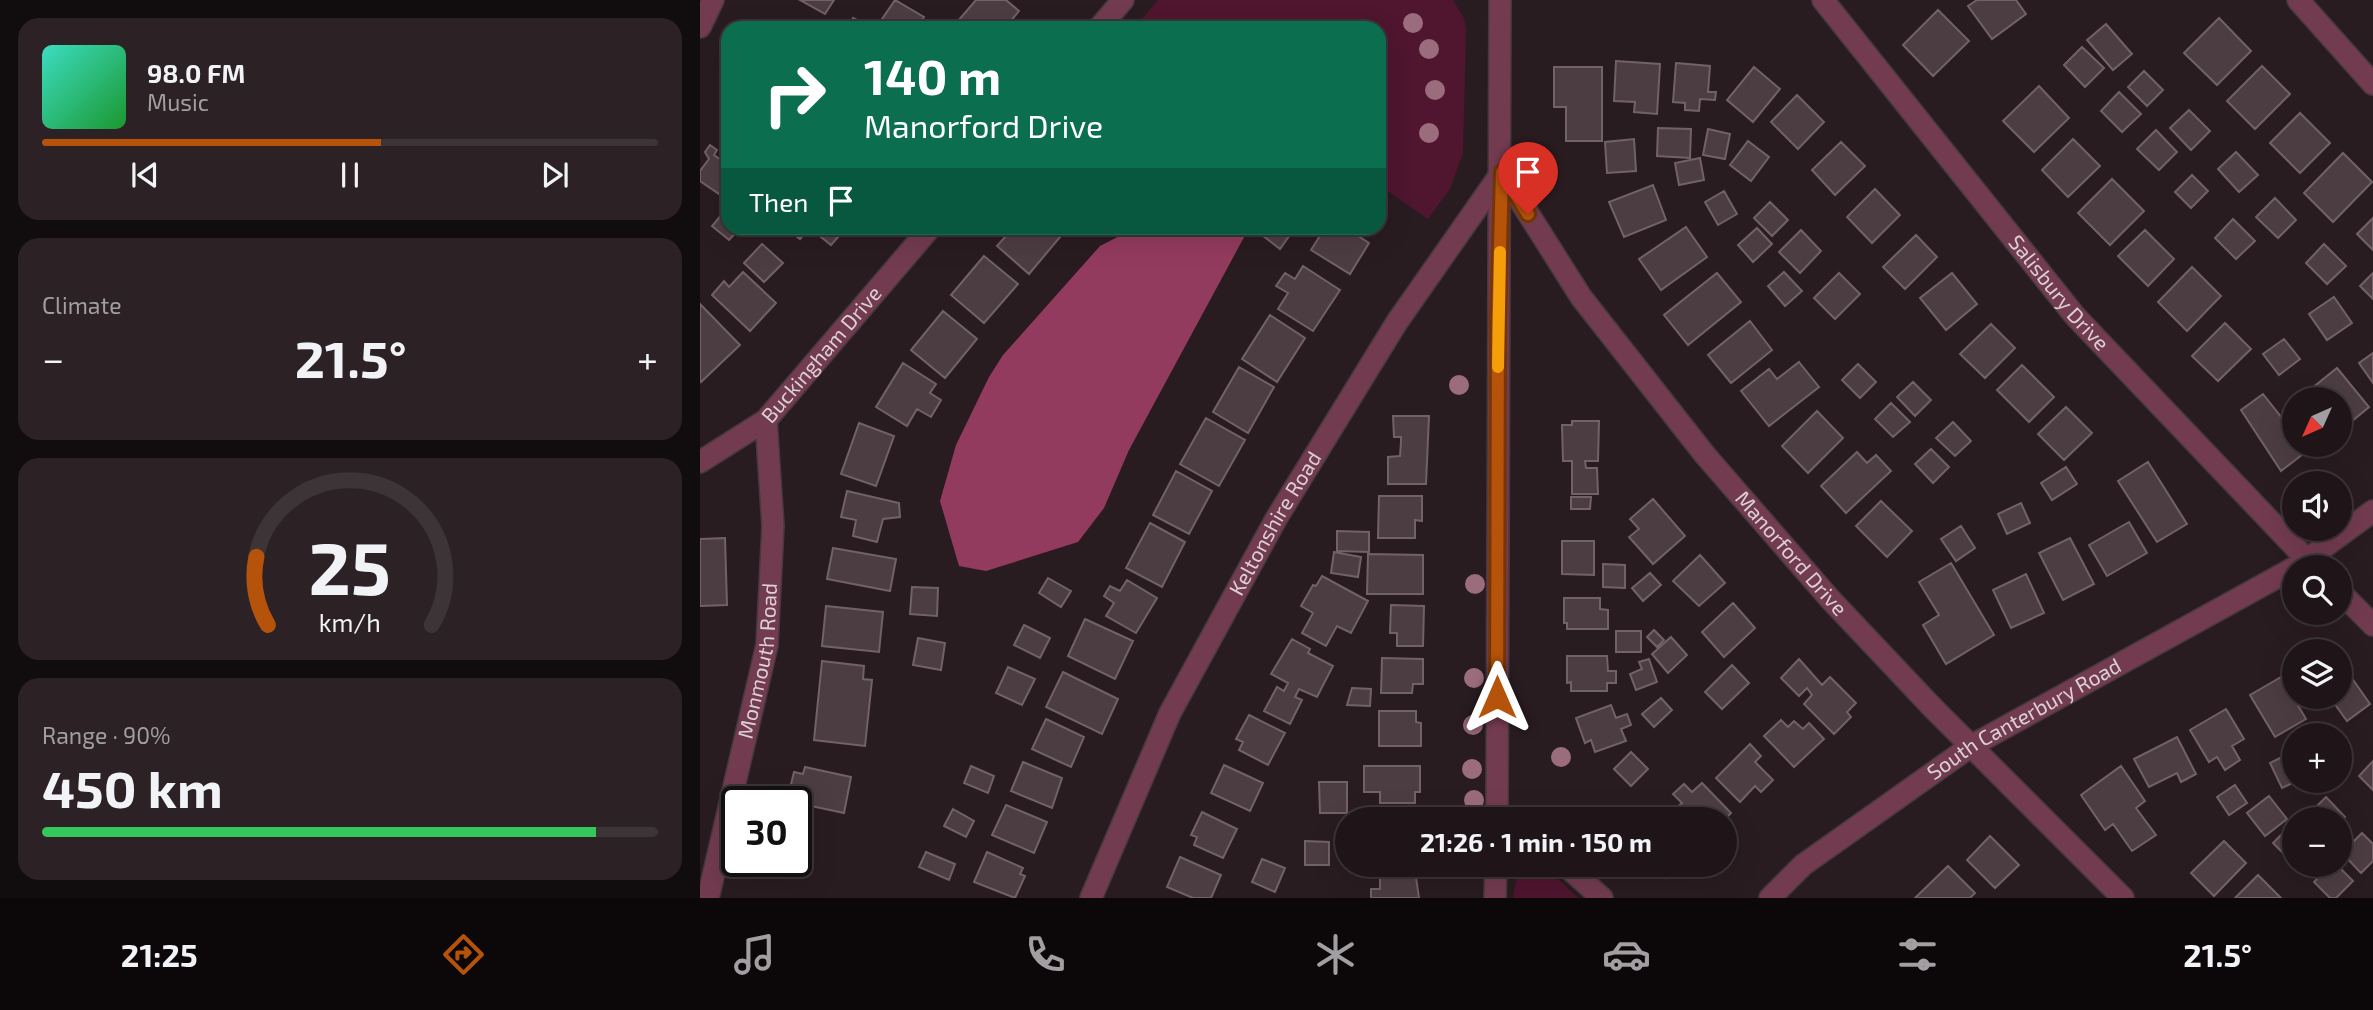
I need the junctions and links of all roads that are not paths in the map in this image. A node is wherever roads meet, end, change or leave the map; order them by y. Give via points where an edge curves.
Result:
1 (713, 0) edge
2 (1123, 0) edge
3 (1500, 0) edge
4 (1824, 0) edge
5 (2298, 0) edge
6 (1105, 21) edge
7 (700, 27) edge
8 (2373, 84) edge
9 (1502, 172) junction
10 (924, 235) edge
11 (766, 420) junction
12 (700, 462) edge
13 (2373, 511) edge
14 (2293, 555) edge
15 (2317, 555) edge
16 (2282, 577) edge
17 (2352, 604) edge
18 (2373, 625) edge
19 (1971, 746) junction
20 (1497, 807) edge
21 (1496, 877) edge
22 (1579, 877) edge
23 (708, 898) edge
24 (1091, 898) edge
25 (1495, 898) edge
26 (1602, 898) edge
27 (1770, 898) edge
28 (2123, 898) edge

1 - 7 street
2 - 6 street
3 - 9 street
4 - 14 street, Salisbury Drive via 2075,316
5 - 8 street
9 - 19 street, Manorford Drive via 1581,297 1705,454 1830,599
9 - 20 street
9 - 24 street, Keltonshire Road via 1397,322 1276,519 1170,713
10 - 11 street, Buckingham Drive
11 - 12 street, Buckingham Drive
11 - 23 street, Monmouth Road via 773,526 767,645
13 - 15 street, South Canterbury Road
16 - 19 street, South Canterbury Road
17 - 18 street
19 - 27 street, South Canterbury Road via 1803,865
19 - 28 street, Manorford Drive
21 - 25 street
22 - 26 street

